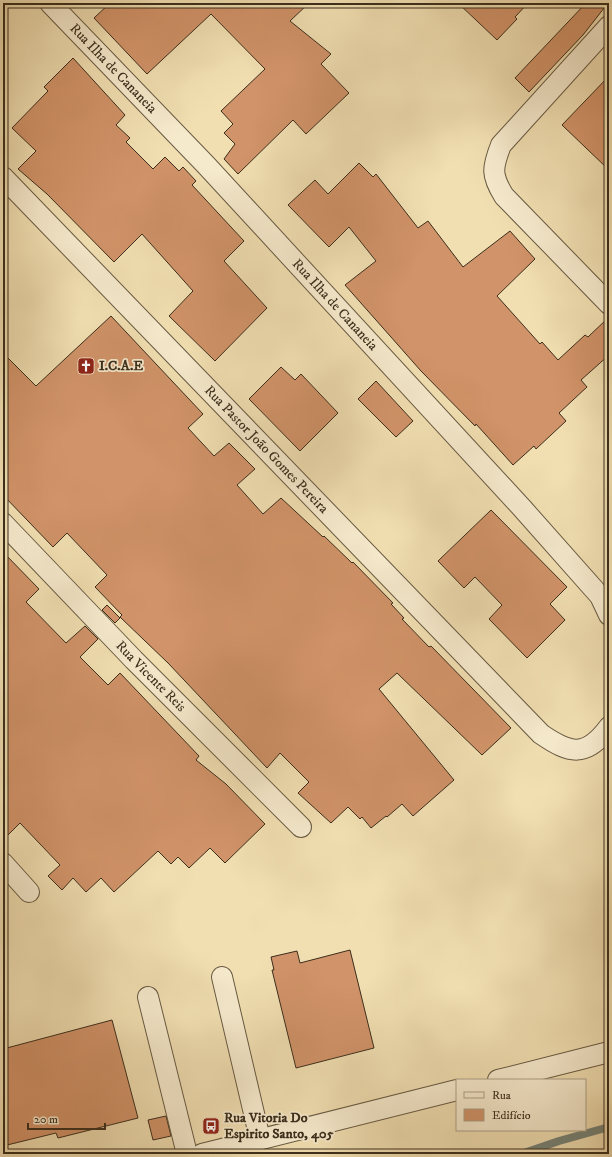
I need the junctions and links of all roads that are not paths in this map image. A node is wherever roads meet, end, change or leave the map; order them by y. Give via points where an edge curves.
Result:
1 (50, 3) edge
2 (609, 26) edge
3 (3, 177) edge
4 (609, 304) edge
5 (3, 523) edge
6 (609, 616) edge
7 (604, 734) edge
8 (301, 827) dead end
9 (3, 863) edge
10 (29, 892) dead end
11 (222, 977) dead end
12 (148, 997) dead end
13 (609, 1052) edge
14 (502, 1079) edge
15 (456, 1090) edge
16 (260, 1139) junction
17 (187, 1154) edge
18 (202, 1154) edge

1 - 6 street, Rua Ilha de Cananeia via 206,165 522,508 600,596
2 - 4 street via 501,145 493,164 496,183 504,196
3 - 7 street, Rua Pastor João Gomes Pereira via 529,723 556,744 574,751 586,748
5 - 8 street, Rua Vicente Reis via 134,660
9 - 10 street
11 - 16 street
12 - 17 street
13 - 14 street
15 - 16 street
16 - 18 street

